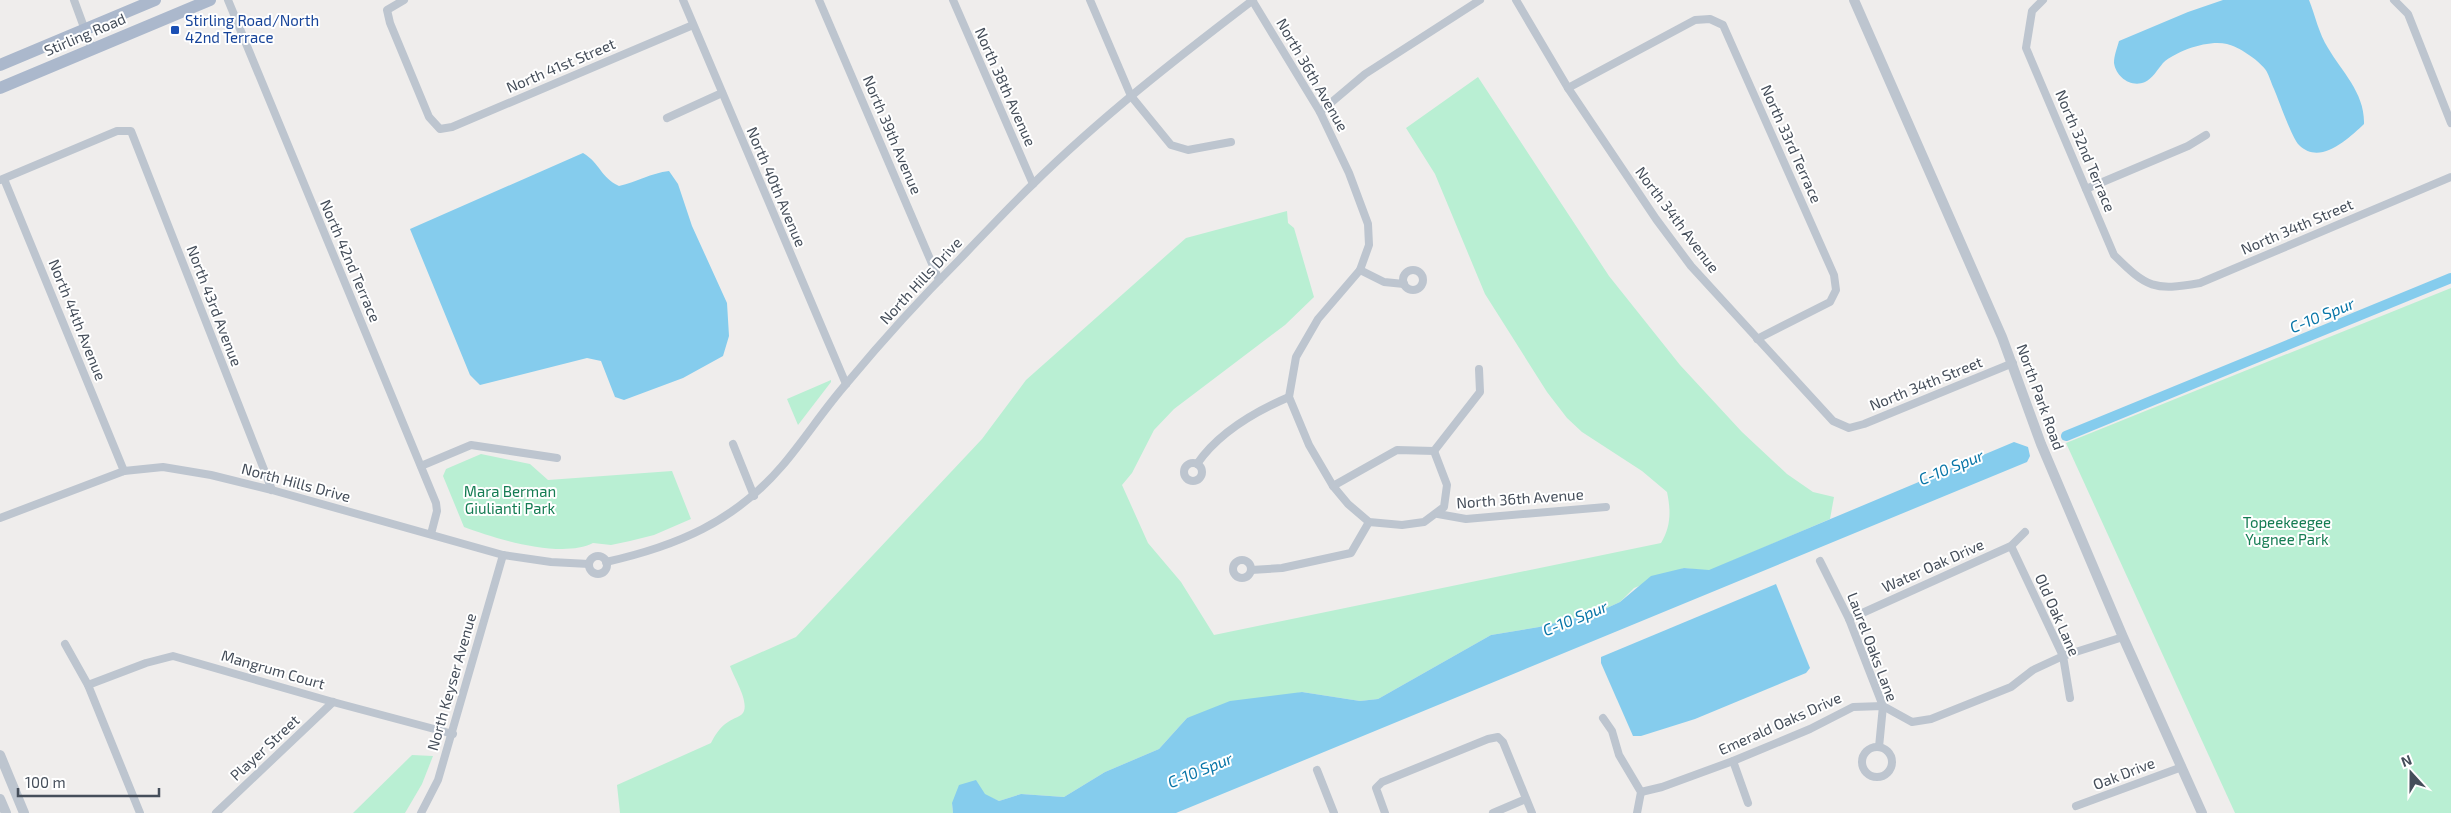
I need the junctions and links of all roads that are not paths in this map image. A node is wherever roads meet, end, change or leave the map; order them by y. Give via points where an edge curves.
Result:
1 (74, 0) edge
2 (155, 0) edge
3 (210, 0) edge
4 (228, 0) edge
5 (404, 0) edge
6 (683, 0) edge
7 (819, 0) edge
8 (953, 0) edge
9 (1090, 0) edge
10 (1252, 0) edge
11 (1480, 0) edge
12 (1516, 0) edge
13 (1854, 0) edge
14 (2043, 0) edge
15 (2394, 0) edge
16 (693, 25) junction
17 (85, 29) junction
18 (92, 49) junction
19 (0, 66) edge
20 (0, 88) edge
21 (1568, 88) junction
22 (722, 93) junction
23 (1131, 96) junction
24 (1320, 112) junction
25 (666, 118) dead end
26 (2451, 123) edge
27 (2206, 135) dead end
28 (1231, 142) dead end
29 (2451, 177) edge
30 (2, 179) edge
31 (1033, 184) junction
32 (2086, 189) junction
33 (1360, 270) junction
34 (939, 280) junction
35 (1404, 284) dead end
36 (2150, 286) joint
37 (1757, 339) junction
38 (2013, 363) junction
39 (1479, 369) dead end
40 (846, 384) junction
41 (1289, 396) junction
42 (1849, 428) joint
43 (733, 444) dead end
44 (1434, 451) junction
45 (557, 458) dead end
46 (1197, 464) dead end
47 (421, 466) junction
48 (124, 471) junction
49 (1334, 486) junction
50 (272, 490) junction
51 (754, 496) junction
52 (1606, 507) dead end
53 (1438, 514) junction
54 (0, 518) edge
55 (1369, 522) junction
56 (2025, 532) dead end
57 (432, 534) junction
58 (2011, 546) junction
59 (503, 555) junction
60 (1820, 561) dead end
61 (606, 562) junction
62 (589, 564) junction
63 (1251, 570) dead end
64 (1849, 619) junction
65 (2123, 637) junction
66 (65, 644) dead end
67 (2063, 656) junction
68 (88, 685) junction
69 (2070, 698) dead end
70 (333, 702) junction
71 (1883, 706) junction
72 (1603, 718) dead end
73 (452, 734) junction
74 (1879, 747) junction
75 (0, 755) edge
76 (1733, 761) junction
77 (2182, 767) junction
78 (1317, 770) dead end
79 (1641, 792) junction
80 (0, 799) edge
81 (1526, 799) junction
82 (1748, 803) dead end
83 (2076, 806) dead end
84 (2200, 808) edge
85 (6, 813) edge
86 (24, 813) edge
87 (140, 813) edge
88 (216, 813) edge
89 (421, 813) edge
90 (1334, 813) edge
91 (1384, 813) edge
92 (1493, 813) edge
93 (1532, 813) edge
94 (1637, 813) edge
95 (2209, 813) edge

1 - 17 street
2 - 17 main road, Stirling Road
3 - 18 main road, Stirling Road
4 - 47 street, North 42nd Terrace
5 - 16 street, North 41st Street via 387,10 390,23 429,117 440,129 452,127
6 - 16 street, North 40th Avenue
7 - 34 street, North 39th Avenue
8 - 31 street, North 38th Avenue
9 - 23 street
10 - 23 street, North Hills Drive
10 - 24 street, North 36th Avenue
11 - 24 street via 1365,74
12 - 21 street, North 34th Avenue
13 - 38 street, North Park Road
14 - 32 street, North 32nd Terrace via 2032,11 2026,48
15 - 26 street via 2408,14
16 - 22 street, North 40th Avenue
17 - 18 street
17 - 19 main road, Stirling Road
18 - 20 main road, Stirling Road
21 - 37 street, North 34th Avenue via 1690,266
21 - 37 street, North 33rd Terrace via 1695,20 1710,19 1723,25 1834,275 1836,290 1830,302
22 - 25 street
22 - 40 street, North 40th Avenue
23 - 28 street via 1172,145 1188,150
23 - 31 street, North Hills Drive
24 - 33 street, North 36th Avenue via 1349,173 1368,224 1370,245
27 - 32 street via 2188,146
29 - 36 street, North 34th Street via 2200,283 2178,287
30 - 48 street, North 44th Avenue
30 - 50 street, North 43rd Avenue via 117,131 131,132
31 - 34 street, North Hills Drive
32 - 36 street, North 32nd Terrace via 2114,256
33 - 35 street via 1384,282
33 - 41 street, North 36th Avenue via 1318,319 1296,357
34 - 40 street, North Hills Drive
37 - 42 street, North 34th Avenue via 1834,420
38 - 42 street, North 34th Street
38 - 65 street, North Park Road via 2041,444
39 - 44 street via 1480,392
40 - 51 street, North Hills Drive via 782,466
41 - 46 street via 1256,411 1209,446
41 - 49 street via 1309,445
43 - 51 street
44 - 49 street via 1397,450
44 - 53 street, North 36th Avenue via 1447,485 1444,507
45 - 47 street via 471,445
47 - 57 street, North 42nd Terrace via 436,503
48 - 50 street, North Hills Drive via 163,467
48 - 54 street, North Hills Drive
49 - 55 street via 1348,504
50 - 57 street, North Hills Drive
51 - 61 street, North Hills Drive via 722,520 689,536
52 - 53 street, North 36th Avenue via 1466,519
53 - 55 street, North 36th Avenue via 1424,522 1402,525
55 - 63 street via 1351,553 1282,568
56 - 58 street, Water Oak Drive
57 - 59 street, North Hills Drive
58 - 64 street, Water Oak Drive
58 - 67 street, Old Oak Lane
59 - 62 street, North Hills Drive
59 - 73 street, North Keyser Avenue
60 - 64 street, Laurel Oaks Lane
61 - 62 street via 597,556
61 - 62 street via 605,570 598,574 592,572
64 - 71 street, Laurel Oaks Lane
65 - 67 street
65 - 77 street, North Park Road
66 - 68 street
67 - 69 street, Old Oak Lane
67 - 71 street via 2033,670 2011,687 1931,719 1912,722
68 - 70 street, Mangrum Court via 173,656
68 - 87 street
70 - 73 street, Mangrum Court
70 - 88 street, Player Street
71 - 74 street, Laurel Oaks Lane
71 - 76 street, Emerald Oaks Drive via 1853,707
72 - 79 street
73 - 89 street, North Keyser Avenue via 438,780
74 - 74 street via 1867,750 1861,760 1864,772 1874,778 1886,775 1892,765 1889,753
75 - 86 street
76 - 79 street, Emerald Oaks Drive
76 - 82 street
77 - 83 street, Oak Drive
77 - 84 street, North Park Road
78 - 90 street
79 - 94 street
80 - 85 street
81 - 91 street via 1498,737 1382,782 1376,788
81 - 92 street
81 - 93 street
84 - 95 street, North Park Road

